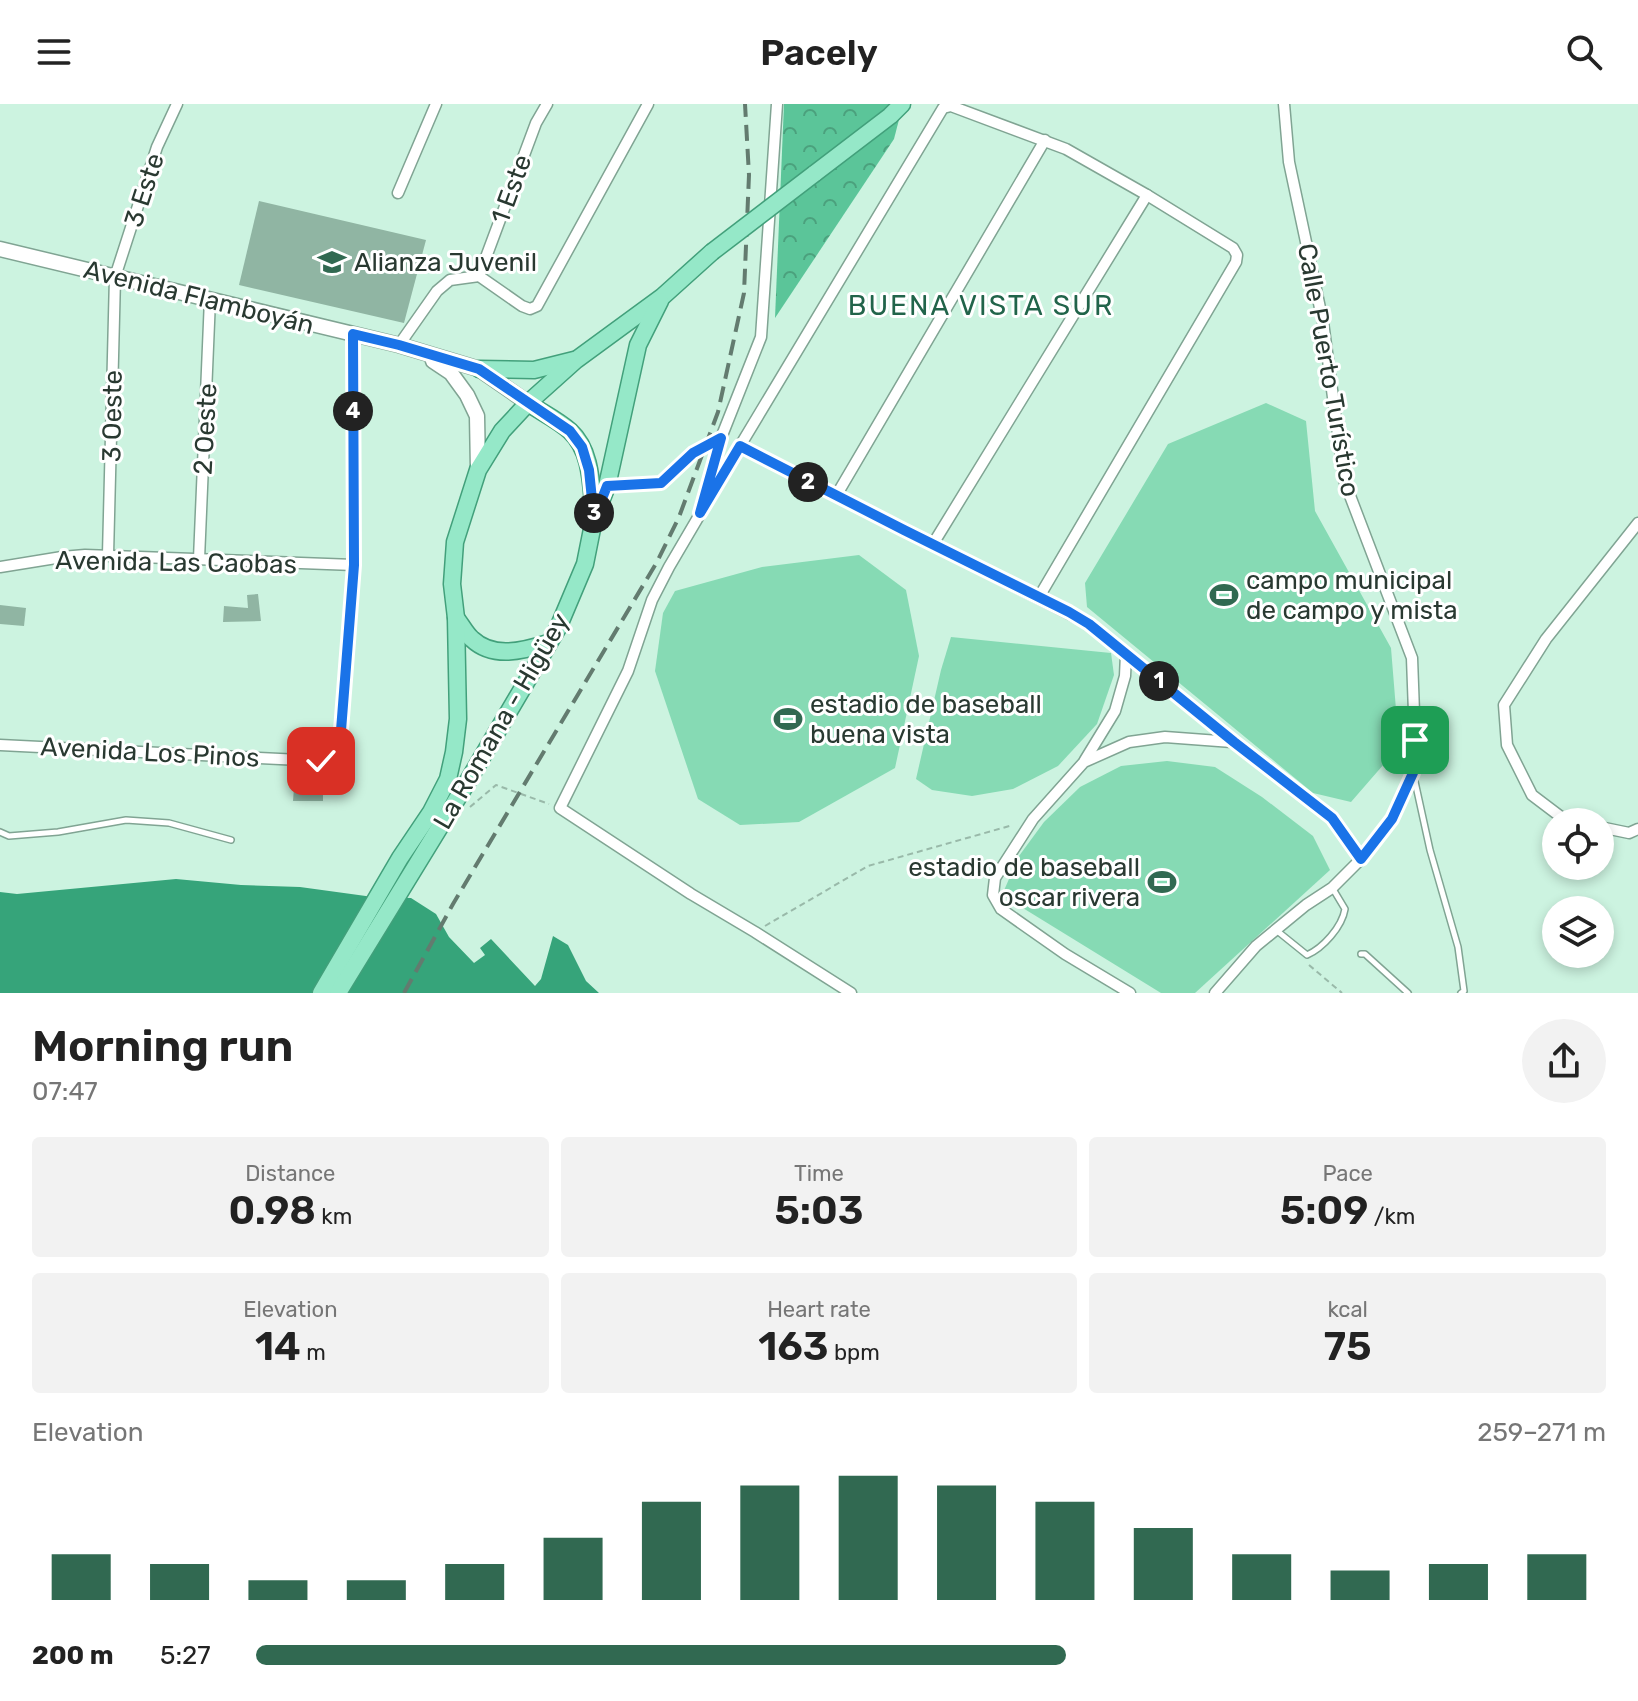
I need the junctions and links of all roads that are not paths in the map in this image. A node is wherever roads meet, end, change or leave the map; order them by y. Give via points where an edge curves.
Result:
1 (177, 104) edge
2 (436, 104) edge
3 (547, 104) edge
4 (648, 104) edge
5 (777, 104) edge
6 (902, 104) edge
7 (1284, 104) edge
8 (1045, 140) junction
9 (398, 193) dead end
10 (1147, 195) junction
11 (0, 249) edge
12 (479, 276) junction
13 (115, 277) junction
14 (662, 297) junction
15 (210, 299) junction
16 (353, 334) junction
17 (399, 345) junction
18 (416, 351) junction
19 (576, 360) junction
20 (479, 369) junction
21 (528, 403) junction
22 (721, 438) junction
23 (740, 446) junction
24 (478, 470) junction
25 (607, 486) junction
26 (836, 496) junction
27 (700, 513) junction
28 (594, 519) junction
29 (1638, 523) edge
30 (933, 544) junction
31 (108, 555) junction
32 (199, 559) junction
33 (354, 565) junction
34 (0, 567) edge
35 (1039, 597) junction
36 (456, 618) junction
37 (548, 643) junction
38 (1126, 654) junction
39 (1234, 742) junction
40 (0, 745) edge
41 (1084, 762) junction
42 (1413, 773) junction
43 (1549, 808) edge
44 (1638, 829) edge
45 (1614, 830) edge
46 (0, 832) edge
47 (231, 840) dead end
48 (1361, 859) junction
49 (407, 862) junction
50 (1332, 888) junction
51 (1275, 929) junction
52 (1361, 954) dead end
53 (1125, 992) edge
54 (321, 993) edge
55 (338, 993) edge
56 (851, 993) edge
57 (1215, 993) edge
58 (1408, 993) edge
59 (1461, 993) edge

1 - 13 street, 3 Este via 157,147
2 - 9 street
3 - 12 street, 1 Este
4 - 12 street via 537,306 522,306
5 - 22 street via 761,337
6 - 14 main road, La Romana - Higüey, bridge
7 - 42 street, Calle Puerto Turístico via 1289,162 1323,322 1344,480 1412,658
8 - 10 street
8 - 23 street via 951,106 943,108
8 - 26 street
10 - 30 street
10 - 35 street via 1233,248 1236,262
11 - 13 street, Avenida Flamboyán
12 - 17 street via 450,280 437,291
13 - 15 street, Avenida Flamboyán
13 - 31 street, 3 Oeste
14 - 19 main road, La Romana - Higüey
14 - 25 main road, La Romana - Higüey via 638,345
15 - 16 street, Avenida Flamboyán
15 - 32 street, 2 Oeste
16 - 17 street, Avenida Flamboyán
16 - 33 street
17 - 18 street, Avenida Flamboyán
18 - 20 street, Avenida Flamboyán
18 - 24 street via 451,373 467,395 477,416
19 - 20 main road via 534,370
19 - 21 main road, La Romana - Higüey
20 - 21 street, Avenida Flamboyán
21 - 24 main road, La Romana - Higüey via 502,431
21 - 28 main road via 570,431 582,447
22 - 25 street via 693,453 661,483
22 - 27 street
23 - 26 street
23 - 27 street
24 - 36 main road, La Romana - Higüey via 455,542
25 - 28 main road, La Romana - Higüey
26 - 30 street
27 - 56 street via 652,600 628,671 560,808
28 - 37 main road, La Romana - Higüey via 585,564
29 - 43 street via 1546,639 1504,705 1507,745 1532,795
30 - 35 street
31 - 32 street, Avenida Las Caobas
31 - 34 street, Avenida Las Caobas
32 - 33 street, Avenida Las Caobas
33 - 40 street, Avenida Los Pinos via 340,743 321,761
35 - 38 street via 1089,624
36 - 37 main road via 472,640 492,651
36 - 49 main road, La Romana - Higüey via 454,752 448,779
37 - 49 main road, La Romana - Higüey via 468,781
38 - 39 street
38 - 41 street via 1115,711
39 - 41 street via 1165,737 1129,742
39 - 48 street via 1332,818
41 - 53 street via 1033,819 995,878 993,895 1001,909
42 - 48 street, Calle Puerto Turístico via 1392,819
42 - 59 lane via 1458,947
44 - 45 street
46 - 47 lane via 58,832 126,820 169,823
48 - 50 street, Calle Puerto Turístico
49 - 54 main road
49 - 55 main road
50 - 51 street, Calle Puerto Turístico
50 - 51 lane via 1345,909 1343,920 1314,952 1307,955
51 - 57 street, Calle Puerto Turístico
52 - 58 lane

